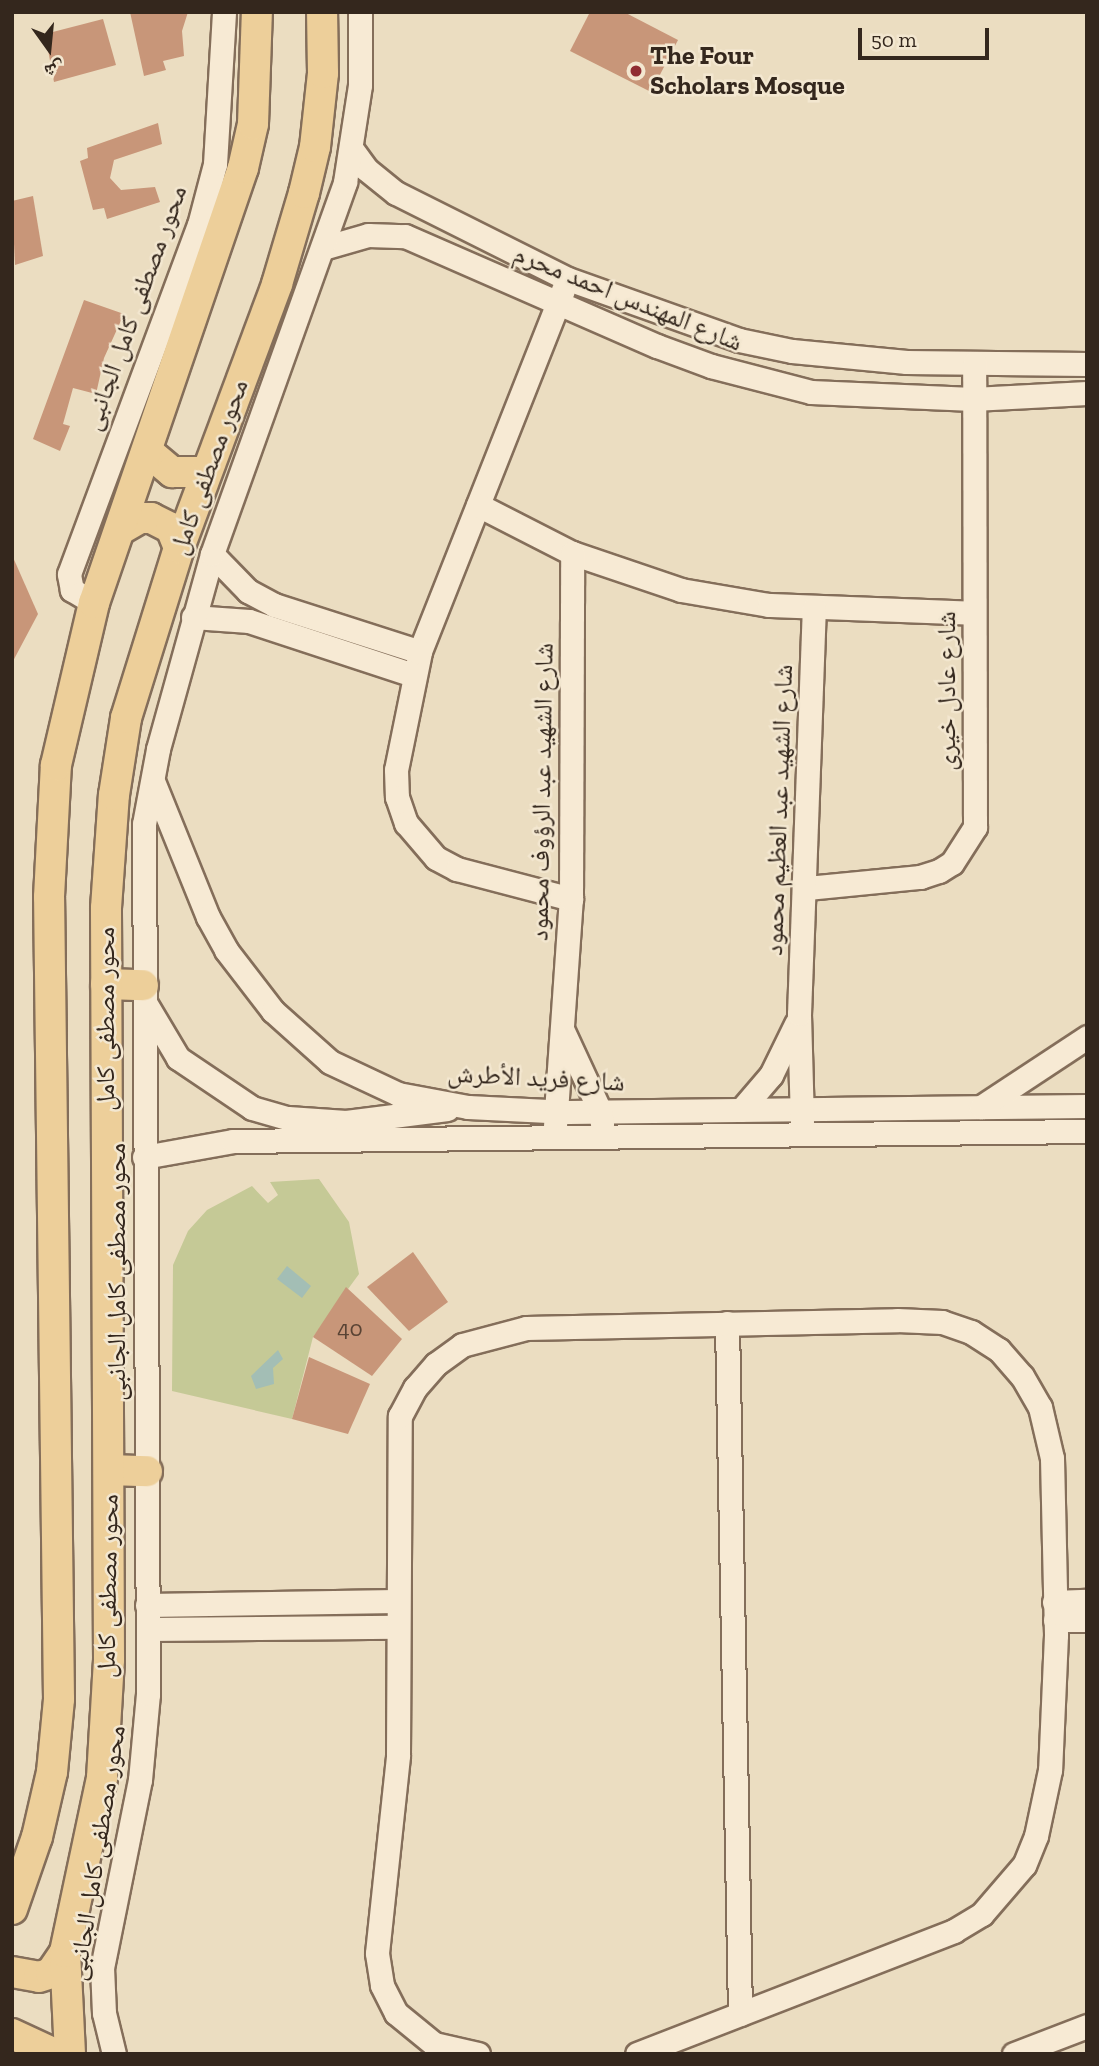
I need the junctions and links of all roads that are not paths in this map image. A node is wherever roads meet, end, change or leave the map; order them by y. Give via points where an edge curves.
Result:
1 (224, 12) edge
2 (257, 12) edge
3 (322, 12) edge
4 (360, 12) edge
5 (351, 148) junction
6 (323, 248) junction
7 (568, 279) junction
8 (558, 303) junction
9 (974, 363) junction
10 (1087, 364) edge
11 (1087, 393) edge
12 (972, 399) junction
13 (147, 451) junction
14 (205, 472) junction
15 (478, 505) junction
16 (121, 529) junction
17 (180, 548) junction
18 (572, 553) junction
19 (212, 554) junction
20 (94, 603) junction
21 (814, 608) junction
22 (974, 613) junction
23 (193, 617) junction
24 (420, 652) junction
25 (413, 676) junction
26 (152, 778) junction
27 (807, 888) junction
28 (571, 899) junction
29 (106, 984) junction
30 (143, 991) junction
31 (799, 1014) junction
32 (563, 1031) junction
33 (1087, 1037) edge
34 (1087, 1106) edge
35 (468, 1107) junction
36 (981, 1107) junction
37 (802, 1109) junction
38 (741, 1110) junction
39 (600, 1111) junction
40 (553, 1112) junction
41 (1087, 1131) edge
42 (802, 1134) junction
43 (564, 1137) junction
44 (594, 1137) junction
45 (144, 1157) junction
46 (727, 1323) junction
47 (109, 1470) junction
48 (146, 1471) junction
49 (396, 1601) junction
50 (1087, 1601) edge
51 (148, 1605) junction
52 (1054, 1611) junction
53 (1087, 1620) edge
54 (397, 1627) junction
55 (148, 1629) junction
56 (12, 1909) edge
57 (65, 1952) junction
58 (12, 1972) edge
59 (740, 2014) junction
60 (1087, 2026) edge
61 (12, 2034) edge
62 (55, 2054) edge
63 (70, 2054) edge
64 (114, 2054) edge
65 (478, 2054) edge
66 (637, 2054) edge
67 (1014, 2054) edge

1 - 20 street, محور مصطفى كامل الجانبى via 215,164 199,226 69,575 72,590
2 - 13 main road, محور مصطفى كامل via 253,124 243,168
3 - 14 main road, محور مصطفى كامل via 323,73 315,147 304,193 277,284
4 - 5 street, محور مصطفى كامل الجانبى via 360,85
5 - 6 street, محور مصطفى كامل الجانبى
5 - 7 street, شارع المهندس احمد محرم via 366,169 396,193
6 - 8 street, شارع المهندس احمد محرم via 368,235 405,236
6 - 19 street, محور مصطفى كامل الجانبى
7 - 8 street
7 - 9 street, شارع المهندس احمد محرم via 739,340 792,351
8 - 12 street, شارع المهندس احمد محرم via 711,366 773,384 860,396
8 - 15 street
9 - 10 street, شارع المهندس احمد محرم
9 - 12 street, شارع عادل خيرى
11 - 12 street, شارع المهندس احمد محرم
12 - 22 street, شارع عادل خيرى
13 - 14 main road via 172,472
13 - 16 main road, محور مصطفى كامل
14 - 17 main road, محور مصطفى كامل
15 - 18 street
15 - 24 street
16 - 17 main road via 140,518 151,518 170,528
16 - 20 main road, محور مصطفى كامل
17 - 29 main road, محور مصطفى كامل via 126,718 108,849
18 - 21 street via 681,590
18 - 28 street, شارع الشهيد عبد الرؤوف محمود
19 - 23 street, محور مصطفى كامل الجانبى
19 - 24 street via 248,592 274,606
20 - 56 main road, محور مصطفى كامل via 56,765 49,831 59,1699 52,1772
21 - 22 street
21 - 27 street, شارع الشهيد عبد العظيم محمود
22 - 27 street, شارع عادل خيرى via 975,827 967,845 952,863 920,877
23 - 25 street via 250,621
23 - 26 street, محور مصطفى كامل الجانبى
24 - 25 street
25 - 28 street via 396,770 397,797 419,843 457,869
26 - 30 street, محور مصطفى كامل الجانبى via 142,849
26 - 35 street, شارع فريد الأطرش via 208,917 226,950 274,1011 330,1062 398,1094
27 - 31 street, شارع الشهيد عبد العظيم محمود
28 - 32 street, شارع الشهيد عبد الرؤوف محمود
29 - 30 main road
29 - 47 main road, محور مصطفى كامل
30 - 35 street via 163,1039 178,1058 252,1108 288,1118 346,1122
30 - 45 street, محور مصطفى كامل الجانبى
31 - 37 street, شارع الشهيد عبد العظيم محمود
31 - 38 street, شارع الشهيد عبد العظيم محمود via 783,1056
32 - 39 street, شارع الشهيد عبد الرؤوف محمود
32 - 40 street, شارع الشهيد عبد الرؤوف محمود
33 - 36 street
34 - 36 street, شارع فريد الأطرش
35 - 40 street, شارع فريد الأطرش
36 - 37 street, شارع فريد الأطرش
37 - 38 street, شارع فريد الأطرش
37 - 42 street, شارع الشهيد عبد العظيم محمود
38 - 39 street, شارع فريد الأطرش
39 - 40 street, شارع فريد الأطرش
39 - 44 street via 602,1123
40 - 43 street via 554,1123
41 - 42 street, شارع فريد الأطرش
42 - 44 street, شارع فريد الأطرش
43 - 44 street, شارع فريد الأطرش
43 - 45 street, شارع فريد الأطرش via 233,1141
45 - 48 street, محور مصطفى كامل الجانبى
46 - 49 street via 526,1328 462,1345 436,1364 415,1388 400,1416
46 - 52 street via 942,1322 971,1332 999,1350 1040,1407 1052,1458
46 - 59 street
47 - 48 main road
47 - 57 main road, محور مصطفى كامل via 109,1646 102,1778
48 - 51 street, محور مصطفى كامل الجانبى
49 - 51 street
49 - 54 street
50 - 52 street
51 - 55 street, محور مصطفى كامل الجانبى
52 - 53 street
52 - 59 street via 1049,1770 1036,1836 1005,1892 954,1931
54 - 55 street
54 - 65 street via 398,1755 377,1953 382,1984 396,2013 419,2035 450,2049
55 - 64 street, محور مصطفى كامل الجانبى via 140,1780 102,1968 104,2013
57 - 58 main road via 51,1973 39,1977
57 - 63 main road, محور مصطفى كامل
59 - 66 street
60 - 67 street
61 - 62 main road

